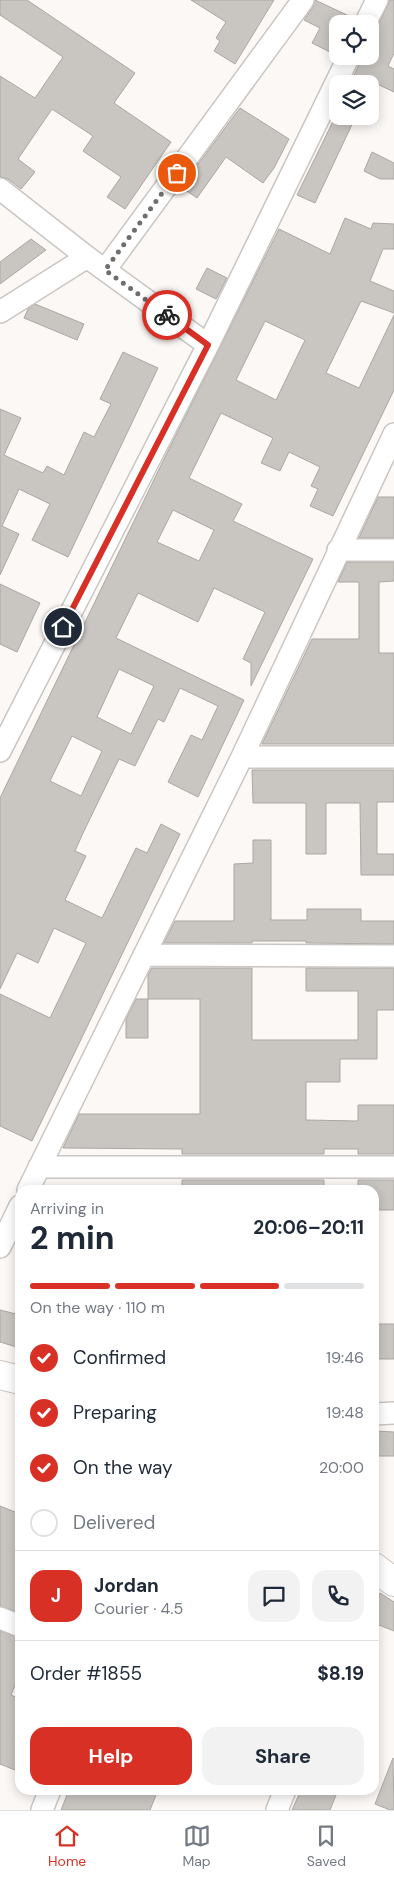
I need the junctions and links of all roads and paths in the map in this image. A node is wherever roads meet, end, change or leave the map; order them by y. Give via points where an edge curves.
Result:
1 (303, 0) edge
2 (377, 0) edge
3 (370, 15) edge
4 (345, 65) edge
5 (0, 189) edge
6 (88, 257) junction
7 (105, 270) junction
8 (0, 312) edge
9 (208, 345) junction
10 (394, 434) edge
11 (338, 550) junction
12 (394, 550) edge
13 (0, 750) edge
14 (242, 757) junction
15 (394, 757) edge
16 (144, 954) junction
17 (394, 956) edge
18 (39, 1167) junction
19 (394, 1167) edge
20 (30, 1185) edge
21 (15, 1216) edge
22 (0, 1247) edge
23 (0, 1375) edge
24 (15, 1379) edge
25 (379, 1414) edge
26 (394, 1414) edge
27 (0, 1618) edge
28 (15, 1624) edge
29 (48, 1795) edge
30 (283, 1795) edge
31 (42, 1810) edge
32 (277, 1810) edge

1 - 7 street
2 - 3 street
4 - 9 street
5 - 6 street
6 - 7 street
6 - 8 street
7 - 9 street
9 - 13 street
10 - 11 street
11 - 12 street
11 - 14 street
14 - 15 street
14 - 16 street
16 - 17 street
16 - 18 street
18 - 19 street
18 - 20 street
21 - 22 street
23 - 24 street
25 - 26 street
27 - 28 street
29 - 31 street
30 - 32 street

